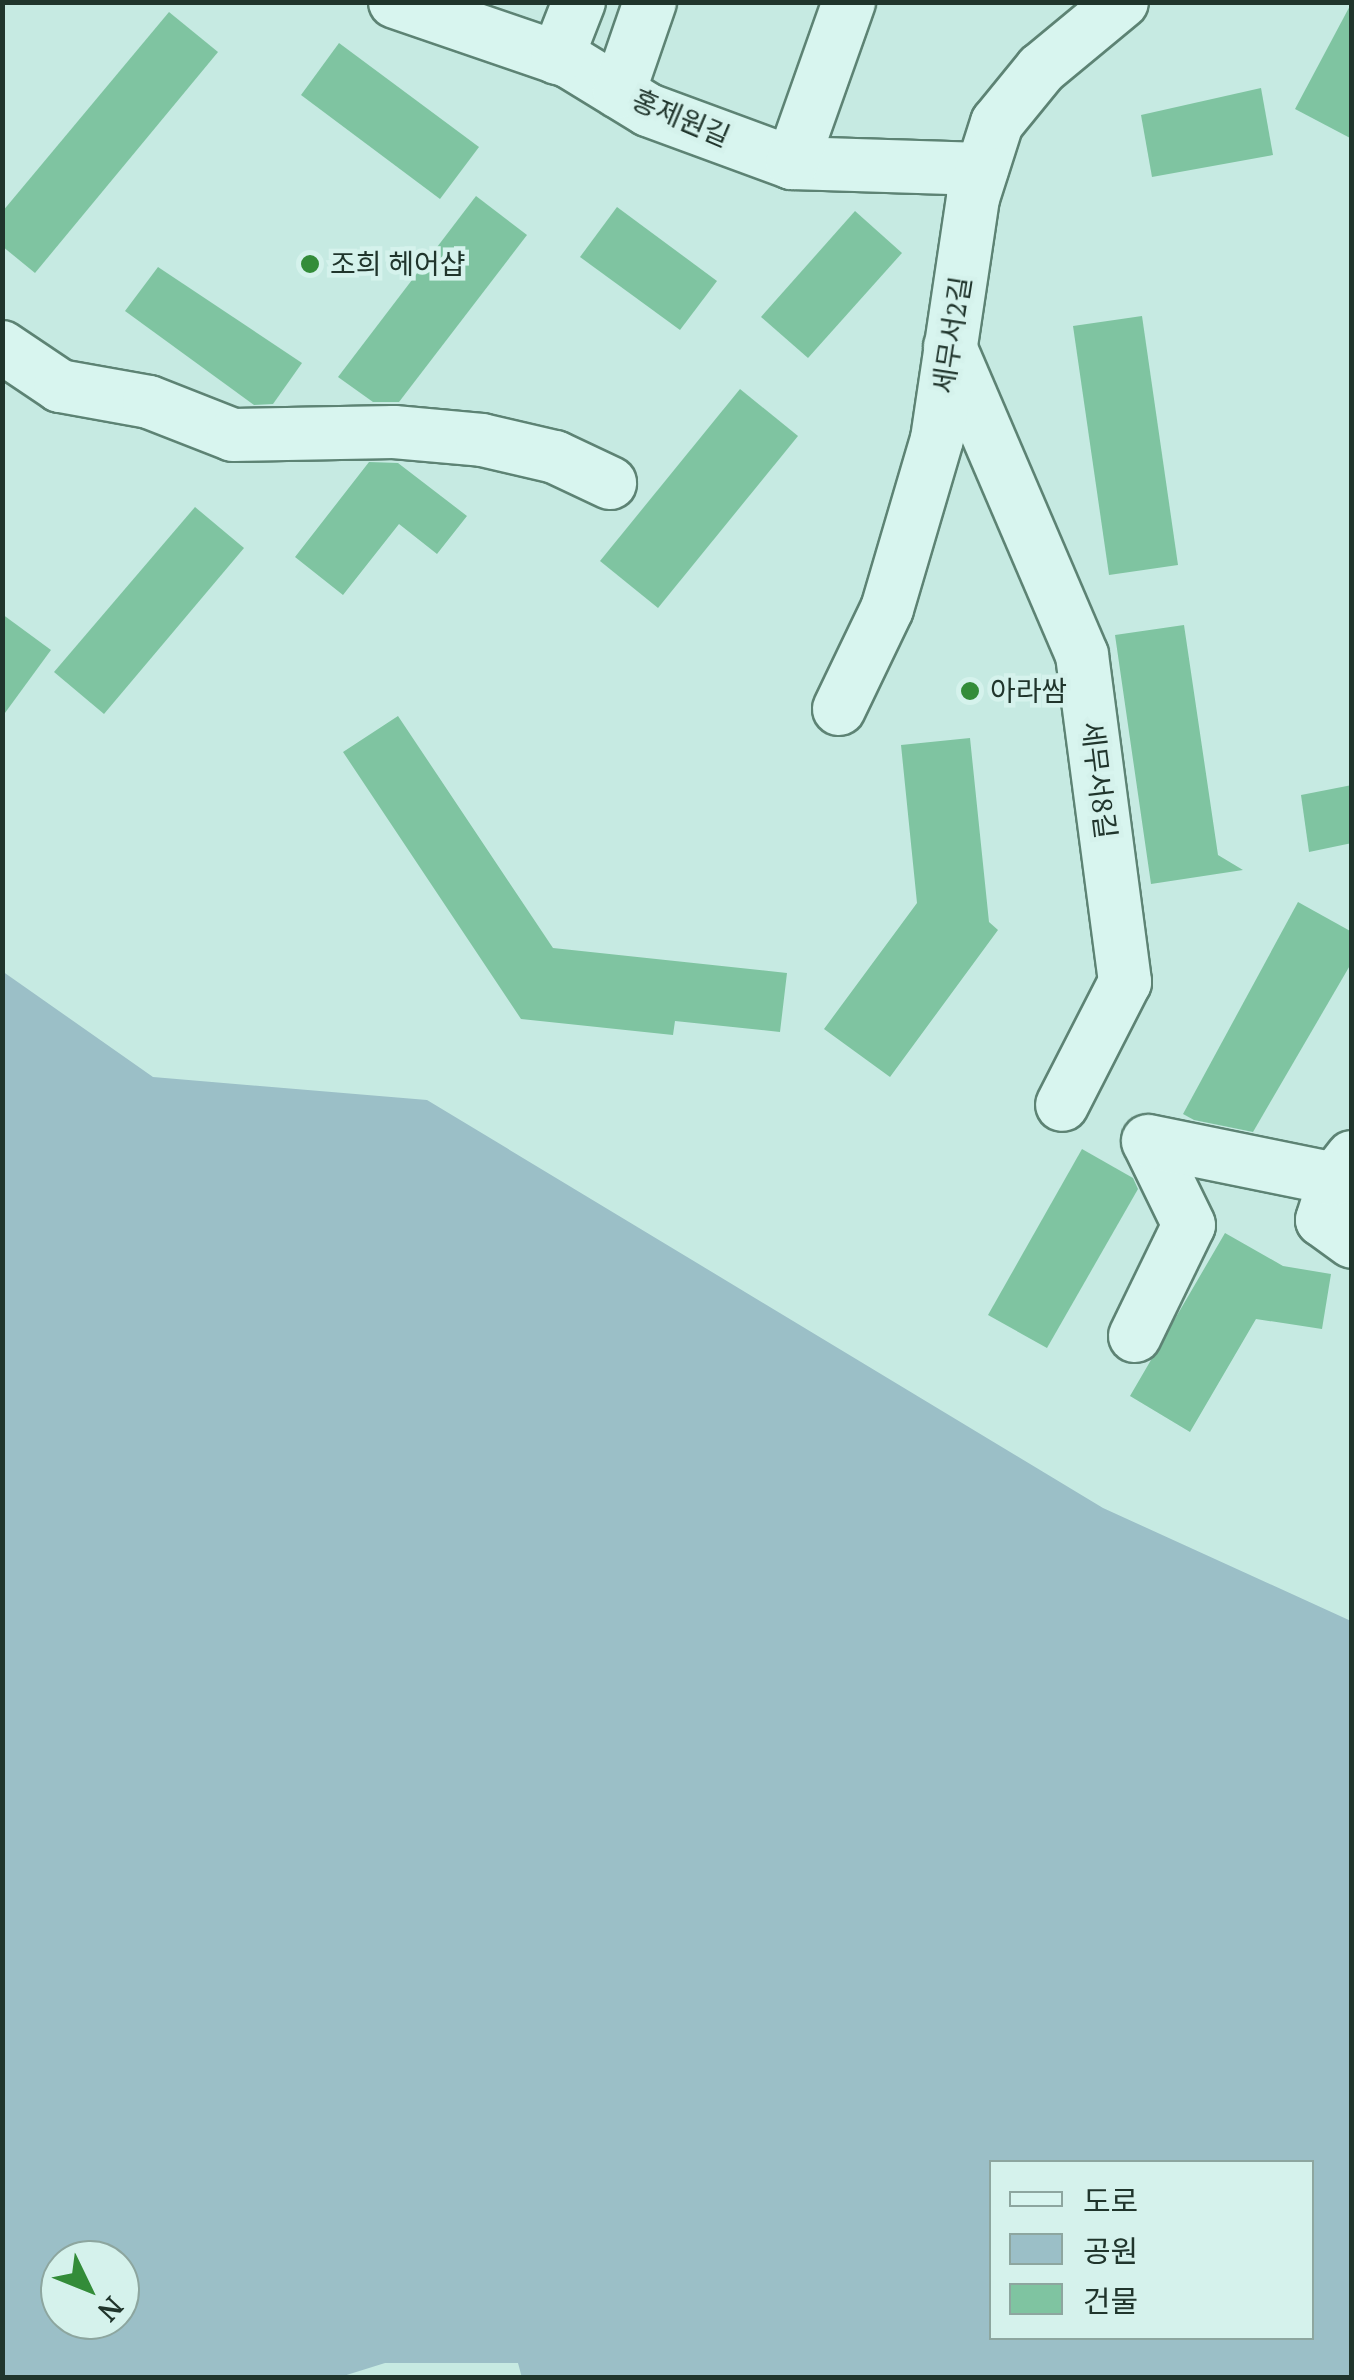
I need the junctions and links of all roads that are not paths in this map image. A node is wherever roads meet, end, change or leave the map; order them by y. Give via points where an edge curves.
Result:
1 (395, 2) edge
2 (579, 2) edge
3 (650, 2) edge
4 (849, 2) edge
5 (1122, 2) edge
6 (557, 58) junction
7 (619, 92) junction
8 (792, 162) junction
9 (982, 169) junction
10 (2, 347) edge
11 (950, 347) junction
12 (610, 484) dead end
13 (840, 709) dead end
14 (1062, 1105) dead end
15 (1343, 1168) edge
16 (1352, 1242) edge
17 (1136, 1336) dead end

1 - 6 street, 홍제원길
2 - 6 street
3 - 7 street
4 - 8 street
5 - 9 street, 세무서2길 via 1041,68 996,123
6 - 7 street, 홍제원길
7 - 8 street, 홍제원길 via 648,110
8 - 9 street, 홍제원길
9 - 11 street, 세무서2길
10 - 12 street via 60,386 149,402 233,435 394,432 482,440 555,457
11 - 13 street, 세무서2길 via 937,439 886,609
11 - 14 street, 세무서8길 via 1082,656 1125,982
15 - 16 street via 1322,1220
15 - 17 street via 1148,1140 1189,1225

